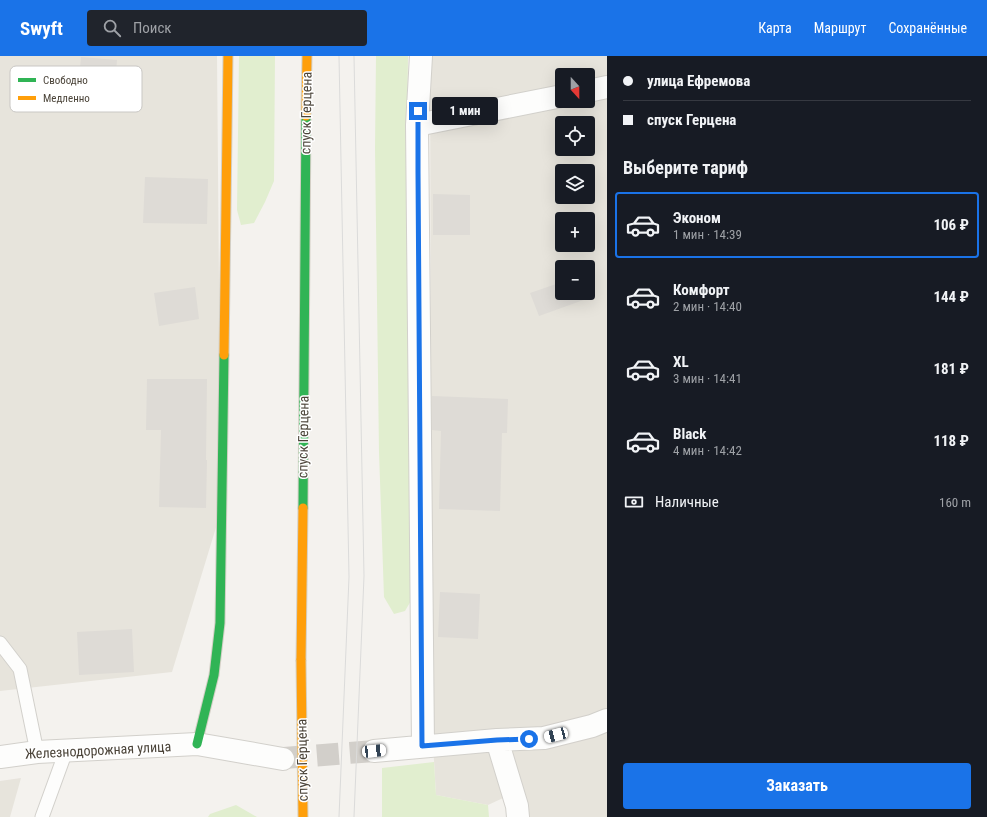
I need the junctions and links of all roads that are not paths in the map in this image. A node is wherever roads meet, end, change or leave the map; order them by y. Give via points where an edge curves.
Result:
1 (228, 56) edge
2 (307, 56) edge
3 (421, 56) edge
4 (607, 87) edge
5 (595, 90) edge
6 (555, 97) edge
7 (418, 125) junction
8 (0, 643) edge
9 (607, 720) edge
10 (497, 740) junction
11 (197, 744) junction
12 (422, 746) junction
13 (66, 750) junction
14 (374, 751) tunnel mouth
15 (37, 752) junction
16 (0, 757) edge
17 (283, 759) tunnel mouth
18 (42, 817) edge
19 (303, 817) edge
20 (518, 817) edge

1 - 11 main road via 220,623 214,675
2 - 19 main road, спуск Герцена, bridge via 301,660
3 - 7 street
4 - 5 street
6 - 7 street
7 - 12 street
8 - 15 lane via 20,668
9 - 10 street via 544,738
10 - 12 street
10 - 20 street
11 - 13 street, Железнодорожная улица
11 - 17 street, Железнодорожная улица
12 - 14 street
13 - 15 street, Железнодорожная улица
13 - 18 lane
15 - 16 street, Железнодорожная улица

